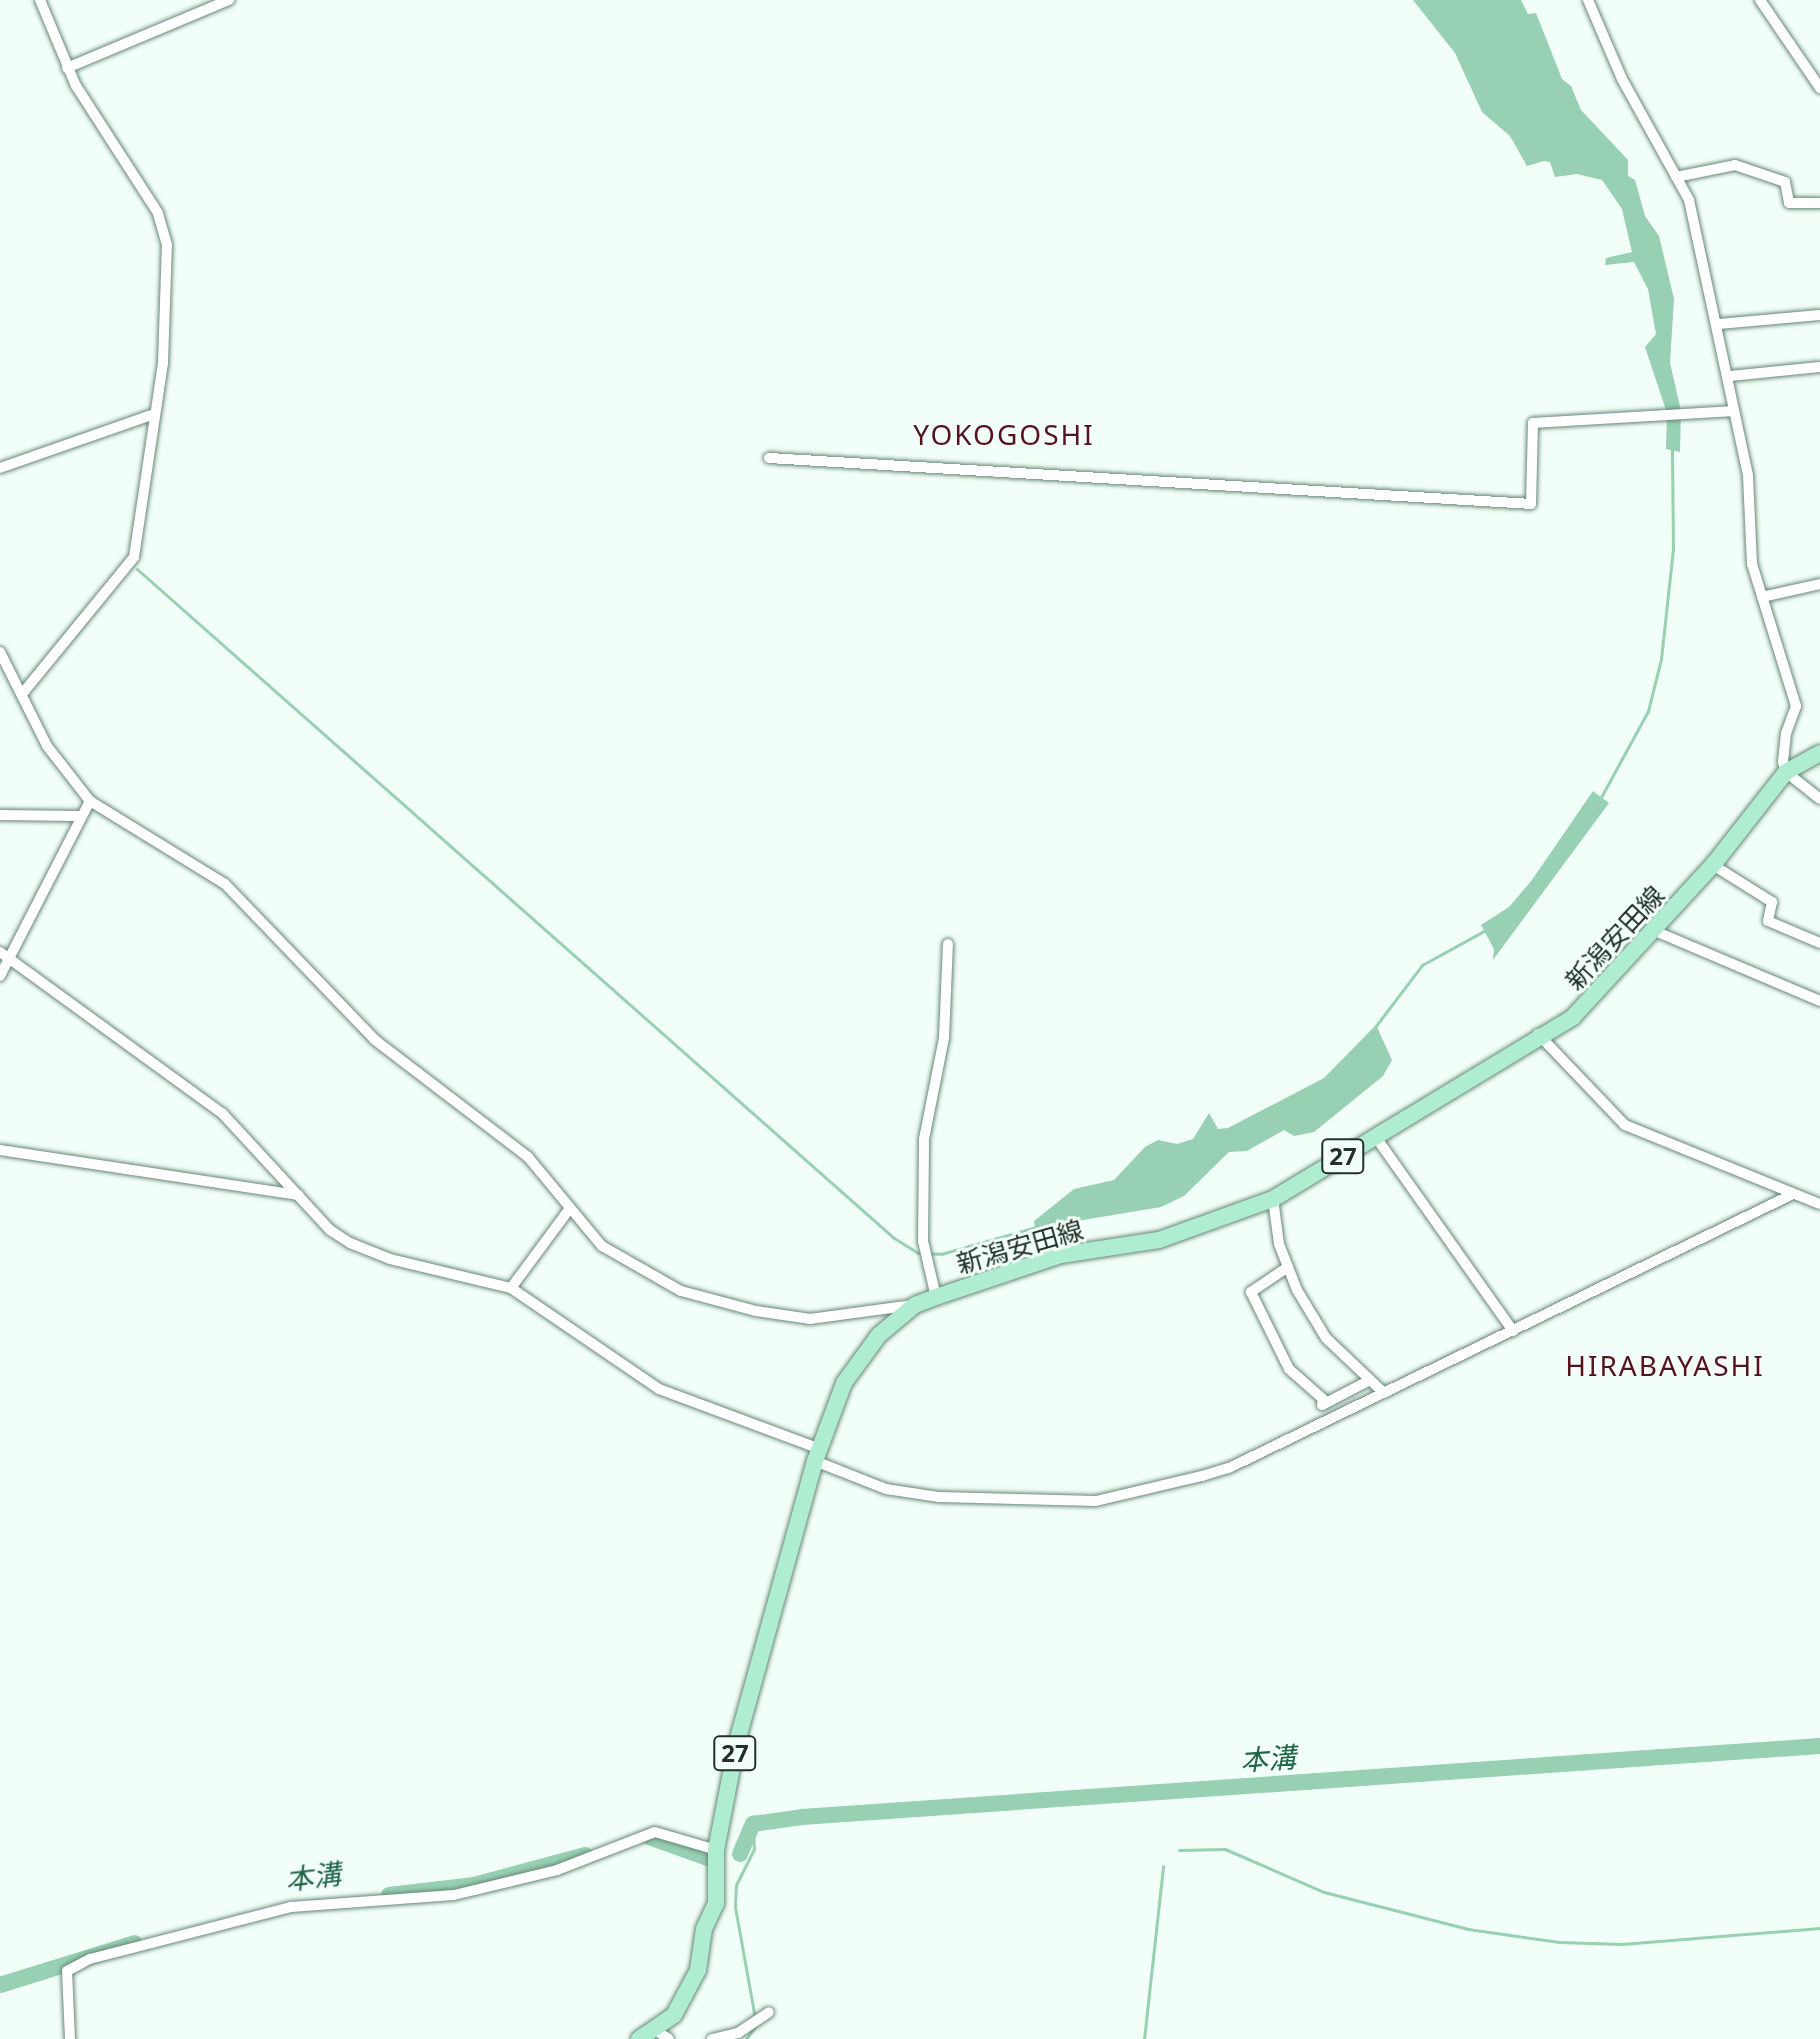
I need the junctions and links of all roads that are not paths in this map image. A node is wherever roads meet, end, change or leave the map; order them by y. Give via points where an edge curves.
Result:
1 (40, 0) edge
2 (229, 0) edge
3 (1588, 0) edge
4 (1760, 0) edge
5 (67, 68) junction
6 (1820, 88) edge
7 (1676, 177) junction
8 (1820, 203) edge
9 (1820, 315) edge
10 (1719, 324) junction
11 (1820, 367) edge
12 (1730, 376) junction
13 (1734, 411) junction
14 (154, 414) junction
15 (769, 458) dead end
16 (0, 468) edge
17 (1820, 584) edge
18 (1762, 597) junction
19 (0, 652) edge
20 (22, 694) junction
21 (1820, 753) edge
22 (1786, 772) junction
23 (1820, 799) edge
24 (90, 801) junction
25 (0, 815) edge
26 (78, 816) junction
27 (1713, 865) junction
28 (1655, 931) junction
29 (1820, 943) edge
30 (948, 944) dead end
31 (5, 955) edge
32 (0, 976) edge
33 (1820, 1001) edge
34 (1538, 1034) junction
35 (1375, 1136) junction
36 (0, 1150) edge
37 (1793, 1194) junction
38 (299, 1195) junction
39 (1273, 1199) junction
40 (1820, 1204) edge
41 (568, 1211) junction
42 (1288, 1267) junction
43 (511, 1288) junction
44 (936, 1297) junction
45 (915, 1305) junction
46 (1513, 1331) junction
47 (1370, 1380) junction
48 (1383, 1392) junction
49 (817, 1455) junction
50 (716, 1850) junction
51 (769, 2012) dead end
52 (663, 2035) edge
53 (70, 2039) edge
54 (639, 2039) edge
55 (712, 2039) edge

1 - 5 street
2 - 5 street
3 - 7 street via 1622,79
4 - 6 street
5 - 14 street via 128,160 165,230 163,363
7 - 8 street via 1735,165 1785,182 1789,203
7 - 10 street via 1689,200
9 - 10 street
10 - 12 street
11 - 12 street
12 - 13 street
13 - 15 street via 1533,423 1531,504
13 - 18 street via 1748,476 1752,564
14 - 16 street
14 - 20 street via 134,557
17 - 18 street
18 - 22 street via 1796,706 1786,733
19 - 20 street
20 - 24 street via 47,746
21 - 22 main road, 新潟安田線 / 27
22 - 23 street
22 - 27 main road, 新潟安田線 / 27
24 - 26 street
24 - 41 street via 225,884 375,1040 528,1157
25 - 26 street
26 - 31 street
27 - 28 main road, 新潟安田線 / 27
27 - 29 street via 1772,902 1768,921
28 - 33 street
28 - 34 main road, 新潟安田線 / 27 via 1592,1002
30 - 44 street via 944,1038 924,1139 923,1241
31 - 32 street
31 - 38 street via 222,1113
34 - 35 main road, 新潟安田線 / 27
34 - 37 street via 1625,1125
35 - 39 main road, 新潟安田線 / 27
35 - 46 street
36 - 38 street
37 - 40 street
37 - 46 street
38 - 43 street via 350,1243 390,1259
39 - 42 street
39 - 44 main road, 新潟安田線 / 27 via 1159,1240 1061,1255
41 - 43 street
41 - 45 street via 614,1255 699,1297 810,1319
42 - 47 street via 1326,1338
42 - 47 street via 1251,1292 1289,1369 1323,1399 1322,1405
43 - 49 street via 659,1389
44 - 45 main road, 新潟安田線 / 27
45 - 49 main road, 新潟安田線 / 27 via 879,1335 844,1383
46 - 48 street
47 - 48 street
48 - 49 street via 1229,1468 1096,1501 918,1495
49 - 50 main road, 新潟安田線 / 27 via 737,1742
50 - 52 main road, 新潟安田線 / 27 via 716,1903 704,1929 698,1970
50 - 53 street via 655,1832 557,1870 454,1895 291,1907 90,1959 67,1971
51 - 55 street via 738,2033
52 - 54 main road, 新潟安田線 / 27

